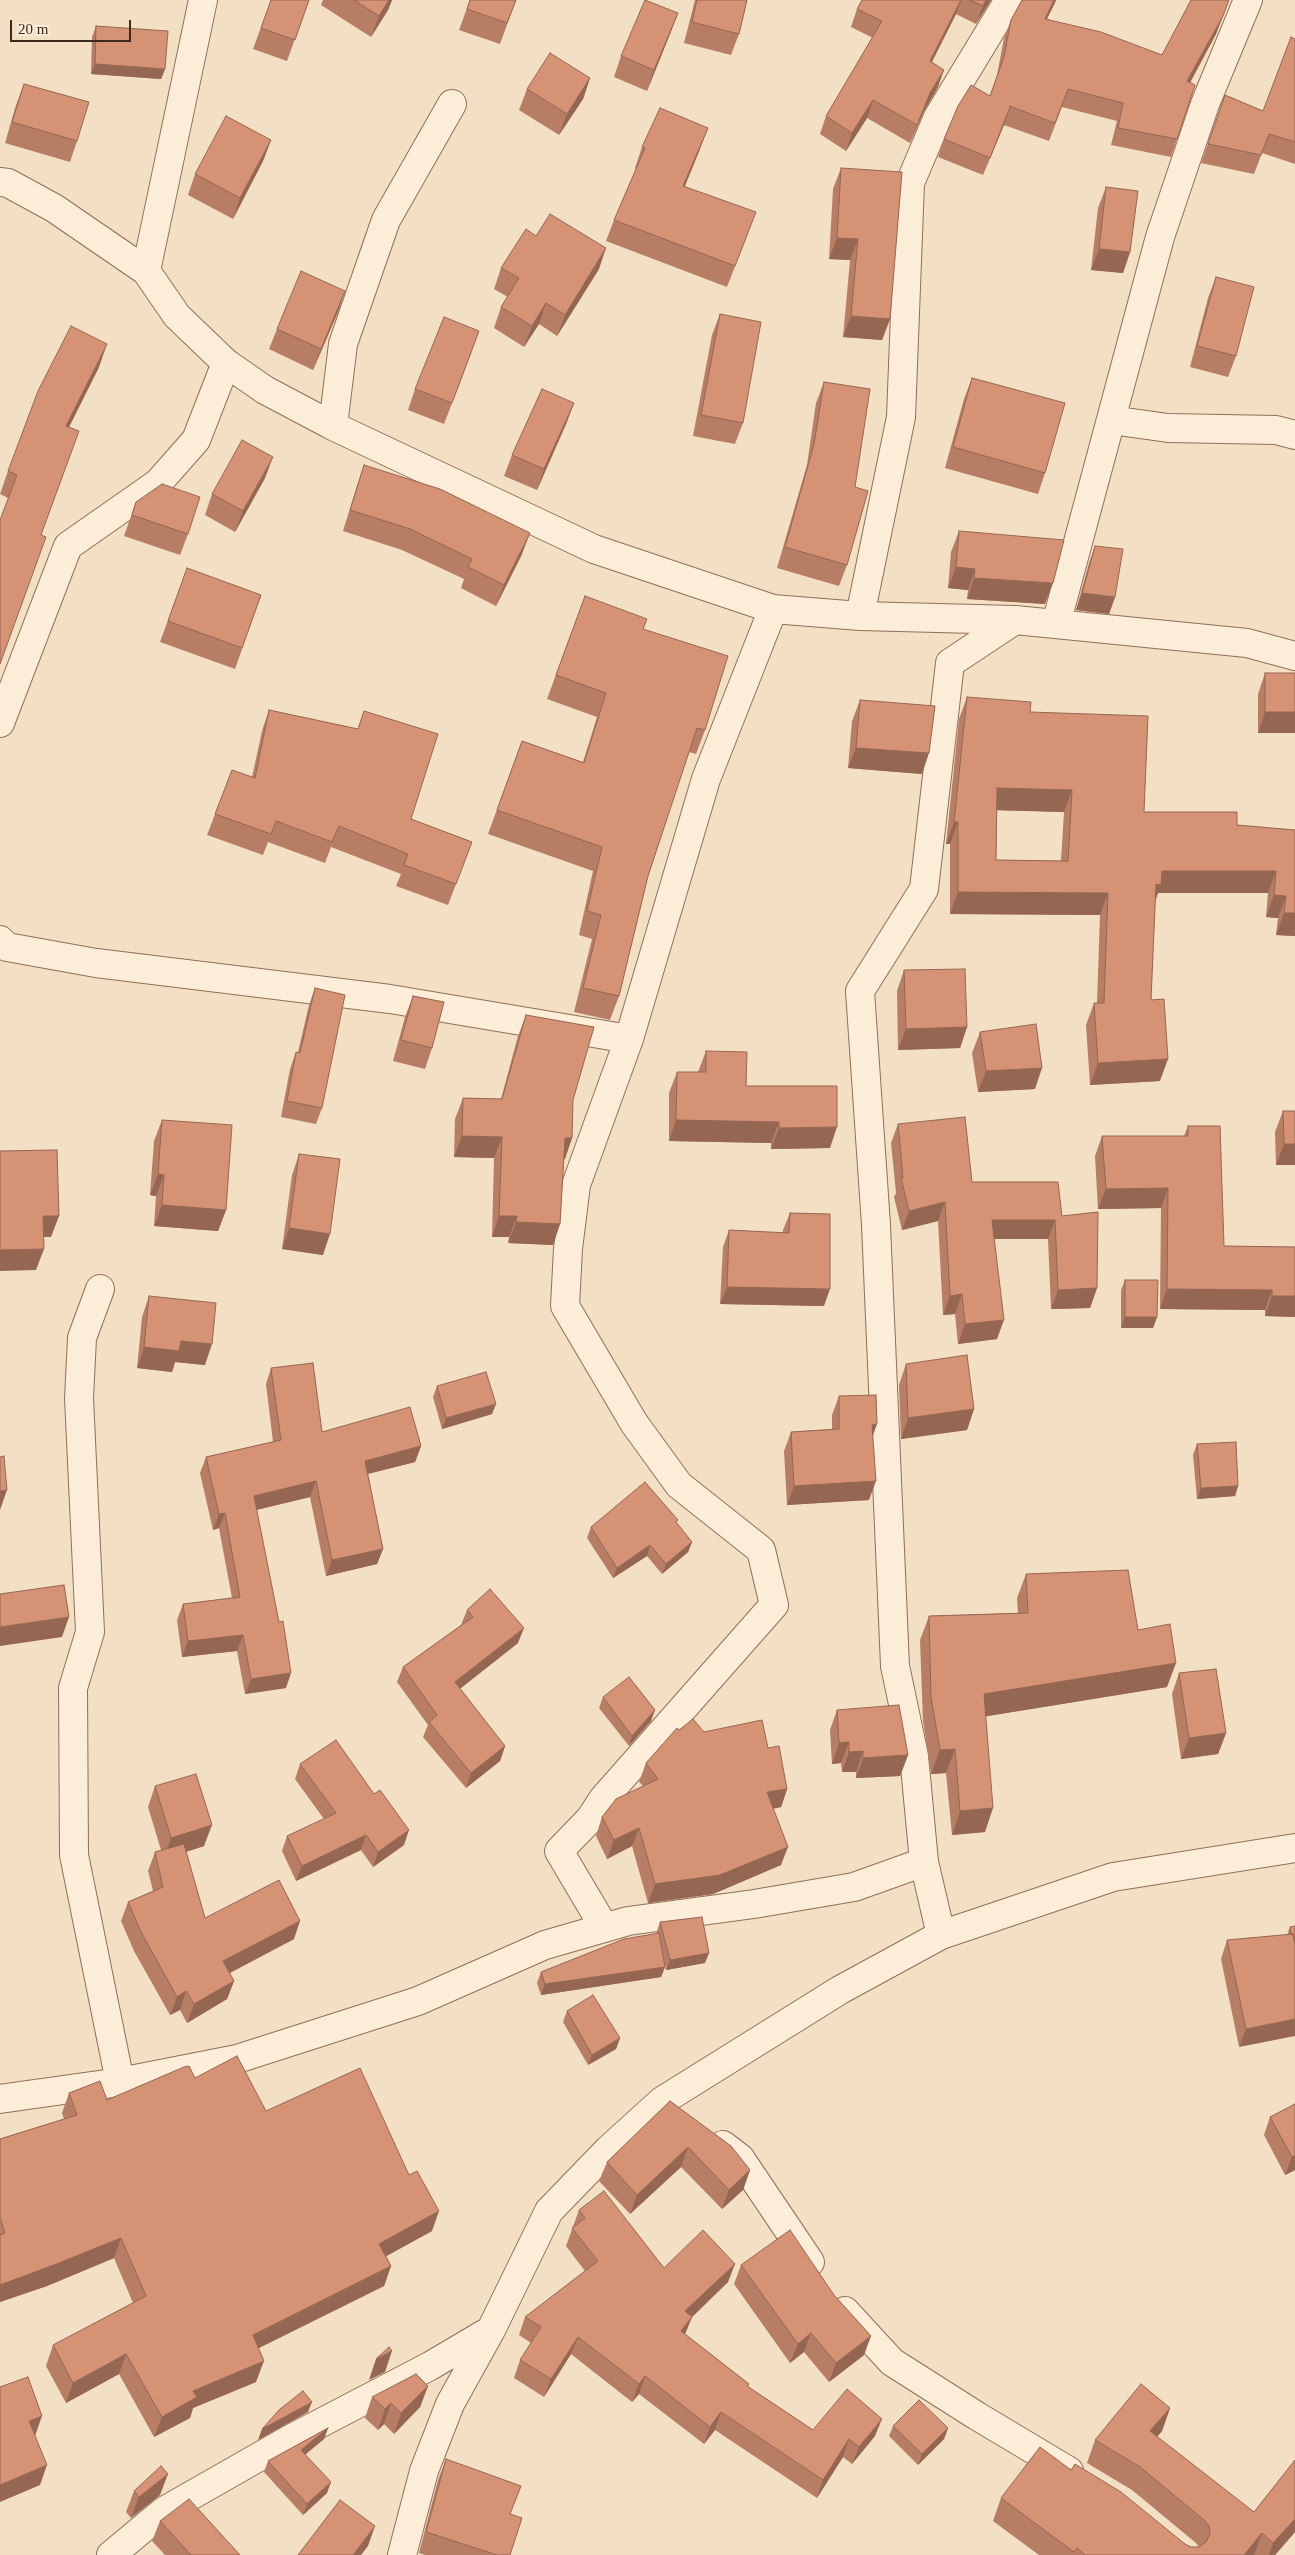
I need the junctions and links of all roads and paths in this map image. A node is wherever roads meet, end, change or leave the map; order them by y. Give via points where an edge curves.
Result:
1 (203, 0) edge
2 (1009, 0) edge
3 (1248, 0) edge
4 (452, 104) dead end
5 (0, 182) edge
6 (146, 271) junction
7 (226, 363) junction
8 (1111, 420) junction
9 (333, 426) junction
10 (1295, 435) edge
11 (773, 609) junction
12 (860, 616) junction
13 (1015, 620) junction
14 (1056, 624) junction
15 (1295, 656) edge
16 (0, 723) edge
17 (0, 940) edge
18 (629, 1039) junction
19 (100, 1289) dead end
20 (1295, 1848) edge
21 (924, 1862) junction
22 (604, 1927) junction
23 (941, 1935) junction
24 (120, 2082) junction
25 (0, 2099) edge
26 (662, 2101) junction
27 (491, 2330) junction
28 (1088, 2482) edge
29 (111, 2555) edge
30 (402, 2555) edge

1 - 6 street
2 - 12 street via 938,117 910,183 901,417
3 - 8 street via 1205,104 1160,237
4 - 9 street via 386,220 343,344
5 - 6 street via 8,183 54,208
6 - 7 street via 177,316
7 - 9 street via 265,390
7 - 16 street via 196,440 158,483 68,546
8 - 10 street via 1168,428 1276,430
8 - 14 street
9 - 11 street via 594,549
11 - 12 street
11 - 18 street via 706,779
12 - 13 street
13 - 14 street
13 - 21 street via 950,663 924,888 860,991 876,1225 895,1666 914,1756
14 - 15 street via 1246,643
17 - 18 street via 7,947 96,963 390,999
18 - 22 street via 576,1185 565,1306 634,1423 679,1485 762,1550 774,1605 559,1850
19 - 24 street via 82,1338 79,1398 90,1632 73,1688 74,1855
20 - 23 street via 1113,1877
21 - 22 street via 854,1887
21 - 23 street
22 - 24 street via 545,1945 418,2001 237,2059
23 - 26 street via 840,1990
24 - 25 street
26 - 27 street via 609,2149 549,2212
26 - 28 street via 740,2158 840,2306 892,2362
27 - 29 street via 164,2511
27 - 30 street via 450,2404 424,2471

